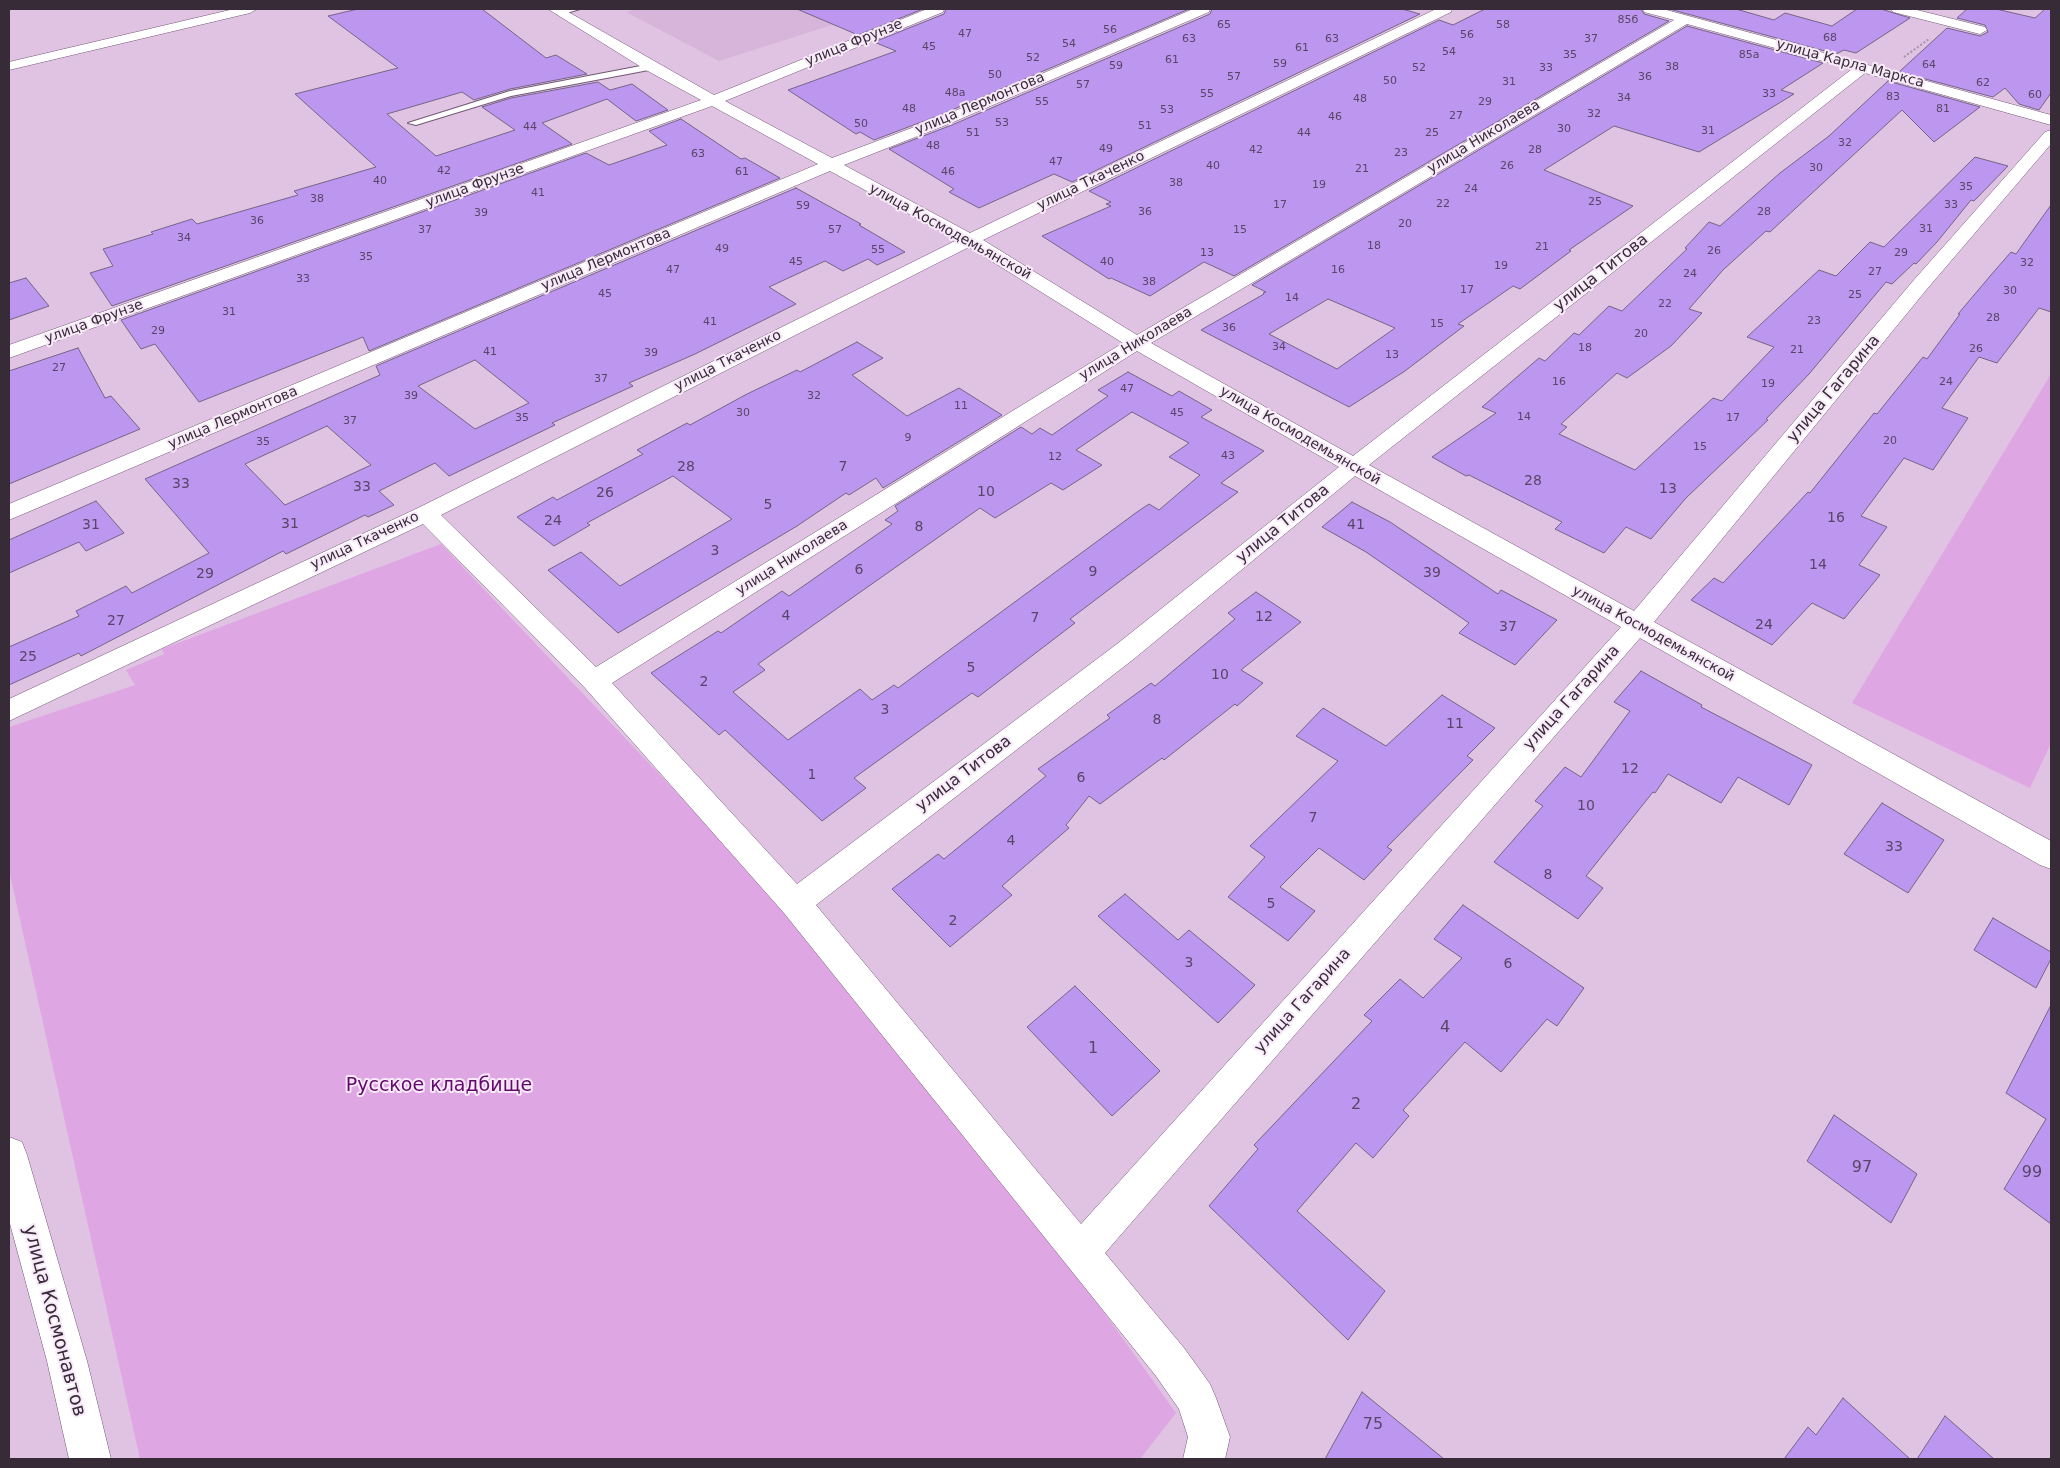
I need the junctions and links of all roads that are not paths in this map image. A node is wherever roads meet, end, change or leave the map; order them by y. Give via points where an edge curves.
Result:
1 (250, 9) edge
2 (576, 9) edge
3 (938, 9) edge
4 (1204, 9) edge
5 (1446, 9) edge
6 (1649, 9) edge
7 (1898, 9) edge
8 (557, 11) edge
9 (1685, 19) junction
10 (1980, 30) dead end
11 (9, 66) edge
12 (651, 68) junction
13 (1872, 70) junction
14 (712, 101) junction
15 (2051, 120) edge
16 (413, 123) dead end
17 (2051, 135) edge
18 (829, 165) junction
19 (970, 240) junction
20 (1138, 342) junction
21 (9, 352) edge
22 (1354, 466) junction
23 (9, 512) edge
24 (426, 513) junction
25 (1637, 625) junction
26 (594, 681) junction
27 (9, 711) edge
28 (2051, 856) edge
29 (795, 902) junction
30 (9, 1155) edge
31 (1081, 1252) junction
32 (90, 1459) edge
33 (1204, 1459) edge

1 - 11 street
2 - 8 lane
3 - 14 street, улица Фрунзе
4 - 18 street, улица Лермонтова via 946,120
5 - 19 street, улица Ткаченко
6 - 9 street, улица Карла Маркса
7 - 10 street
8 - 12 street, улица Космодемьянской
9 - 13 street, улица Карла Маркса
9 - 20 street, улица Николаева
12 - 14 street, улица Космодемьянской
12 - 16 lane via 510,94
13 - 15 street, улица Карла Маркса
13 - 22 street, улица Титова
14 - 18 street, улица Космодемьянской
14 - 21 street, улица Фрунзе
17 - 25 street, улица Гагарина via 1920,285
18 - 19 street, улица Космодемьянской
18 - 23 street, улица Лермонтова
19 - 20 street, улица Космодемьянской
19 - 24 street, улица Ткаченко
20 - 22 street, улица Космодемьянской
20 - 26 street, улица Николаева
22 - 25 street, улица Космодемьянской
22 - 29 street, улица Титова via 1126,651
24 - 26 street
24 - 27 street, улица Ткаченко
25 - 28 street, улица Космодемьянской
25 - 31 street, улица Гагарина
26 - 29 street
29 - 31 street
30 - 32 street, улица Космонавтов via 67,1361
31 - 33 street via 1196,1398 1209,1437

